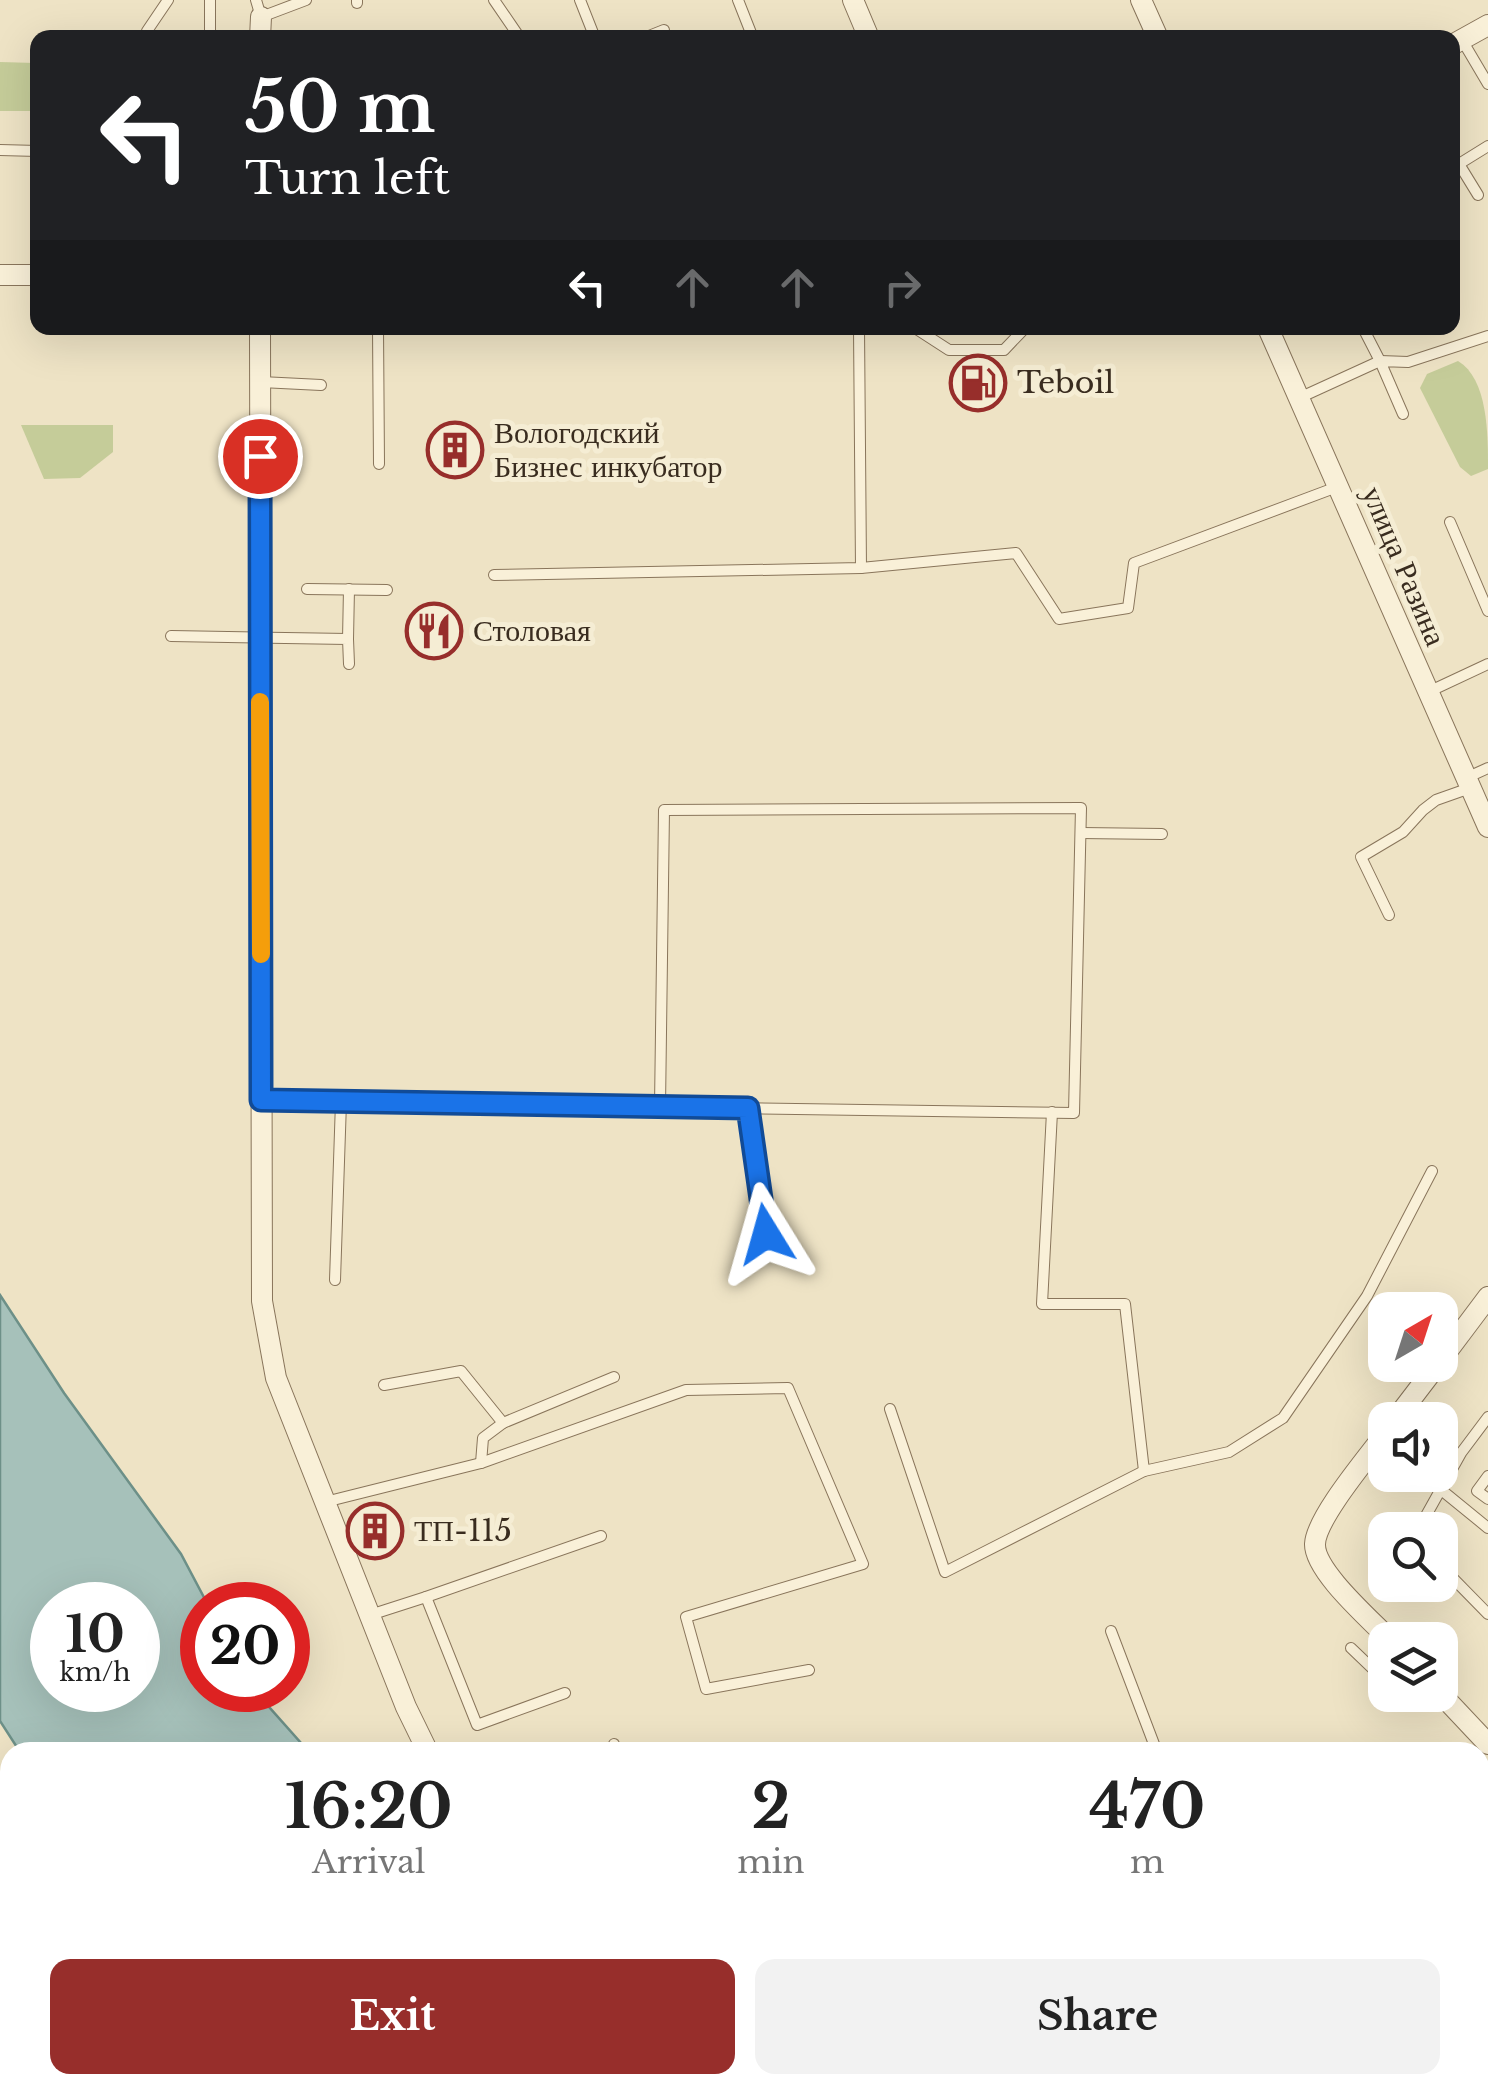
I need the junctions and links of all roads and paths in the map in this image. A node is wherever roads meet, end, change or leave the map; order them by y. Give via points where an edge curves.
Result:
1 (168, 0) edge
2 (210, 0) edge
3 (306, 0) edge
4 (494, 0) edge
5 (580, 0) edge
6 (740, 0) edge
7 (853, 0) edge
8 (1141, 0) edge
9 (259, 18) edge
10 (1488, 25) edge
11 (148, 30) edge
12 (210, 30) edge
13 (515, 30) edge
14 (592, 30) edge
15 (750, 30) edge
16 (865, 30) edge
17 (1154, 30) edge
18 (1460, 40) edge
19 (1460, 46) edge
20 (1488, 84) edge
21 (1488, 146) edge
22 (0, 150) edge
23 (30, 151) edge
24 (1460, 163) edge
25 (1460, 166) edge
26 (1478, 195) dead end
27 (0, 275) edge
28 (30, 275) edge
29 (260, 335) edge
30 (378, 335) edge
31 (859, 335) edge
32 (926, 335) edge
33 (1018, 335) edge
34 (1271, 335) edge
35 (1367, 335) edge
36 (1488, 336) edge
37 (1380, 361) junction
38 (260, 382) junction
39 (321, 385) dead end
40 (1298, 398) junction
41 (1403, 414) dead end
42 (379, 464) dead end
43 (1337, 486) junction
44 (1450, 522) dead end
45 (861, 568) junction
46 (494, 576) dead end
47 (307, 589) dead end
48 (350, 589) junction
49 (387, 590) dead end
50 (1488, 611) edge
51 (171, 636) dead end
52 (260, 638) junction
53 (348, 639) junction
54 (349, 664) dead end
55 (1488, 664) edge
56 (1426, 693) junction
57 (1488, 768) edge
58 (1468, 783) junction
59 (1488, 828) edge
60 (1080, 833) junction
61 (1162, 834) dead end
62 (1389, 915) dead end
63 (261, 1100) junction
64 (342, 1102) junction
65 (660, 1106) junction
66 (748, 1108) junction
67 (1052, 1112) junction
68 (1432, 1171) dead end
69 (766, 1234) dead end
70 (335, 1280) dead end
71 (1488, 1297) edge
72 (1458, 1337) edge
73 (614, 1377) dead end
74 (384, 1385) dead end
75 (890, 1409) dead end
76 (1488, 1417) edge
77 (503, 1423) junction
78 (1458, 1459) edge
79 (1368, 1461) edge
80 (480, 1463) junction
81 (1144, 1471) junction
82 (1488, 1476) edge
83 (1446, 1492) edge
84 (1488, 1500) edge
85 (324, 1502) junction
86 (1488, 1528) edge
87 (601, 1536) dead end
88 (1458, 1583) edge
89 (426, 1597) junction
90 (1488, 1614) edge
91 (369, 1615) junction
92 (1373, 1622) edge
93 (1111, 1631) dead end
94 (1351, 1648) dead end
95 (1368, 1664) edge
96 (809, 1670) dead end
97 (564, 1693) dead end
98 (1458, 1712) edge
99 (424, 1742) edge
100 (1154, 1742) edge
101 (1486, 1742) edge

1 - 11 lane
2 - 12 lane
3 - 9 lane
4 - 13 lane
5 - 14 lane
6 - 15 lane
7 - 16 street
8 - 17 street
10 - 18 street
19 - 20 lane
21 - 24 lane
22 - 23 lane
25 - 26 lane
27 - 28 street
29 - 38 street
30 - 42 lane
31 - 45 lane
32 - 33 lane via 949,350 1004,350
34 - 40 street, улица Разина
35 - 37 lane
36 - 37 lane via 1408,362
37 - 40 lane
37 - 41 lane
38 - 39 lane
38 - 52 street
40 - 43 street, улица Разина
43 - 45 lane via 1134,564 1128,608 1059,620 1016,553
43 - 56 street, улица Разина
44 - 50 lane
45 - 46 lane
47 - 48 lane
48 - 49 lane
48 - 53 lane
51 - 52 lane
52 - 53 lane
52 - 63 street
53 - 54 lane
55 - 56 lane
56 - 58 street, улица Разина
57 - 58 lane
58 - 59 street, улица Разина
58 - 62 lane via 1361,856
60 - 61 lane
60 - 65 lane via 1080,808 664,810
60 - 67 lane via 1074,1113
63 - 64 lane
63 - 85 street via 262,1301 276,1378
64 - 65 lane
64 - 70 lane
65 - 66 lane
66 - 67 lane
66 - 69 lane
67 - 81 lane via 1042,1304 1125,1304
68 - 81 lane via 1366,1296 1283,1418 1228,1452
71 - 72 street
73 - 77 lane
74 - 77 lane via 461,1372
75 - 81 lane via 945,1572
76 - 78 lane
77 - 80 lane via 483,1438
79 - 92 street via 1320,1524 1314,1547 1325,1571
80 - 85 lane
80 - 96 lane via 686,1390 788,1388 863,1564 686,1617 706,1689
82 - 84 lane via 1477,1491
83 - 86 lane
85 - 91 street
87 - 89 lane
88 - 90 lane
89 - 91 lane
89 - 97 lane via 477,1725
91 - 99 street
93 - 100 lane
94 - 95 lane
98 - 101 street

